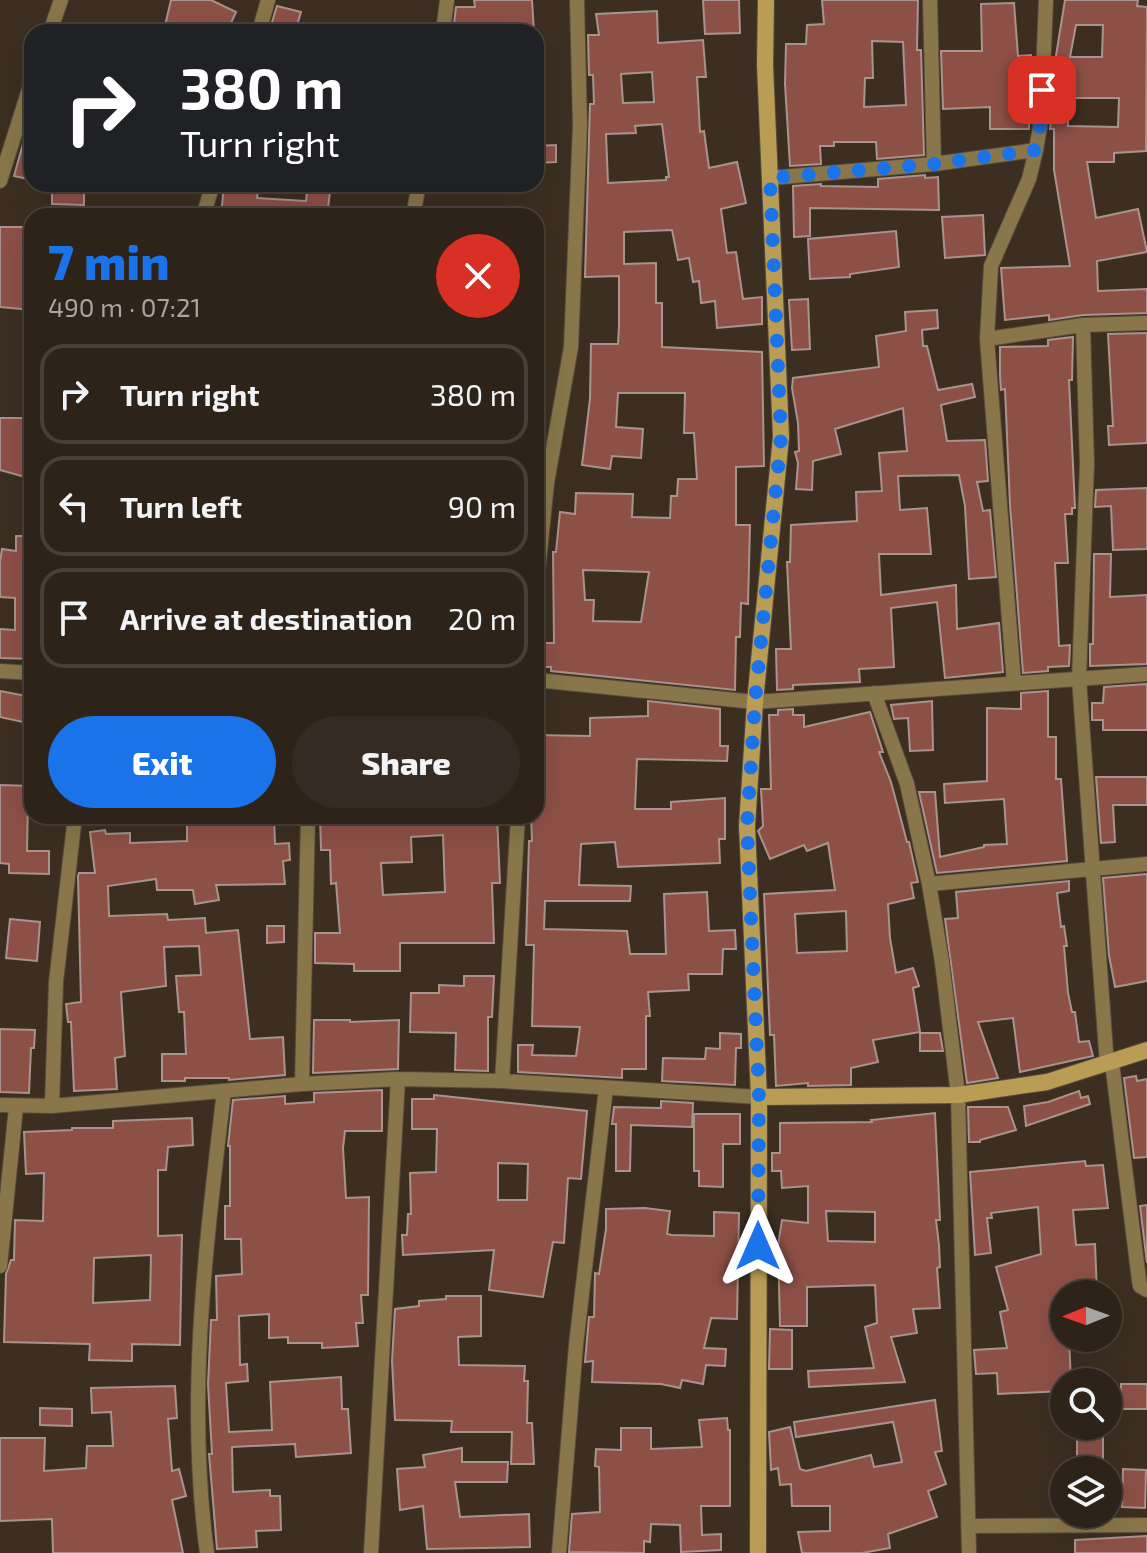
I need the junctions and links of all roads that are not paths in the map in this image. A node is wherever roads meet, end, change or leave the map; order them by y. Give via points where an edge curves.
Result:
1 (61, 0) edge
2 (268, 0) edge
3 (447, 0) edge
4 (577, 0) edge
5 (766, 0) edge
6 (930, 0) edge
7 (1046, 0) edge
8 (53, 24) edge
9 (261, 24) edge
10 (444, 24) edge
11 (24, 105) edge
12 (1036, 150) junction
13 (934, 164) junction
14 (770, 178) junction
15 (0, 181) edge
16 (1147, 323) edge
17 (1083, 325) junction
18 (987, 339) junction
19 (544, 512) edge
20 (0, 671) edge
21 (24, 672) edge
22 (1147, 674) edge
23 (1079, 679) junction
24 (544, 681) edge
25 (1014, 683) junction
26 (874, 693) junction
27 (755, 702) junction
28 (74, 824) edge
29 (308, 824) edge
30 (518, 824) edge
31 (1147, 864) edge
32 (1093, 867) junction
33 (929, 884) junction
34 (1147, 1050) edge
35 (1109, 1064) junction
36 (398, 1079) junction
37 (502, 1081) junction
38 (302, 1084) junction
39 (606, 1088) junction
40 (224, 1091) junction
41 (958, 1095) junction
42 (759, 1097) junction
43 (0, 1105) edge
44 (52, 1106) junction
45 (16, 1107) junction
46 (0, 1266) edge
47 (1147, 1290) edge
48 (1147, 1525) edge
49 (970, 1526) junction
50 (207, 1553) edge
51 (371, 1553) edge
52 (559, 1553) edge
53 (758, 1553) edge
54 (969, 1553) edge

1 - 8 street
2 - 9 street
3 - 10 street
4 - 19 street via 580,125 571,347
5 - 14 street
6 - 13 street
7 - 12 street
11 - 15 street
12 - 13 street
12 - 18 street via 991,266
13 - 14 street
14 - 27 street via 781,437
16 - 17 street
17 - 18 street
17 - 23 street via 1087,464
18 - 25 street
20 - 21 street
22 - 23 street
23 - 25 street
23 - 32 street
24 - 27 street
25 - 26 street
26 - 27 street
26 - 33 street via 907,784
27 - 42 street via 747,826
28 - 44 street via 56,982
29 - 38 street
30 - 37 street
31 - 32 street
32 - 33 street
32 - 35 street
33 - 41 street
34 - 35 street
35 - 41 street via 1047,1082
35 - 47 street via 1140,1286
36 - 37 street
36 - 38 street
36 - 51 street
37 - 39 street
38 - 40 street
39 - 42 street
39 - 52 street via 576,1345
40 - 44 street
40 - 50 street via 205,1253 196,1413
41 - 42 street
41 - 49 street
42 - 53 street
43 - 45 street
44 - 45 street
45 - 46 street
48 - 49 street
49 - 54 street

